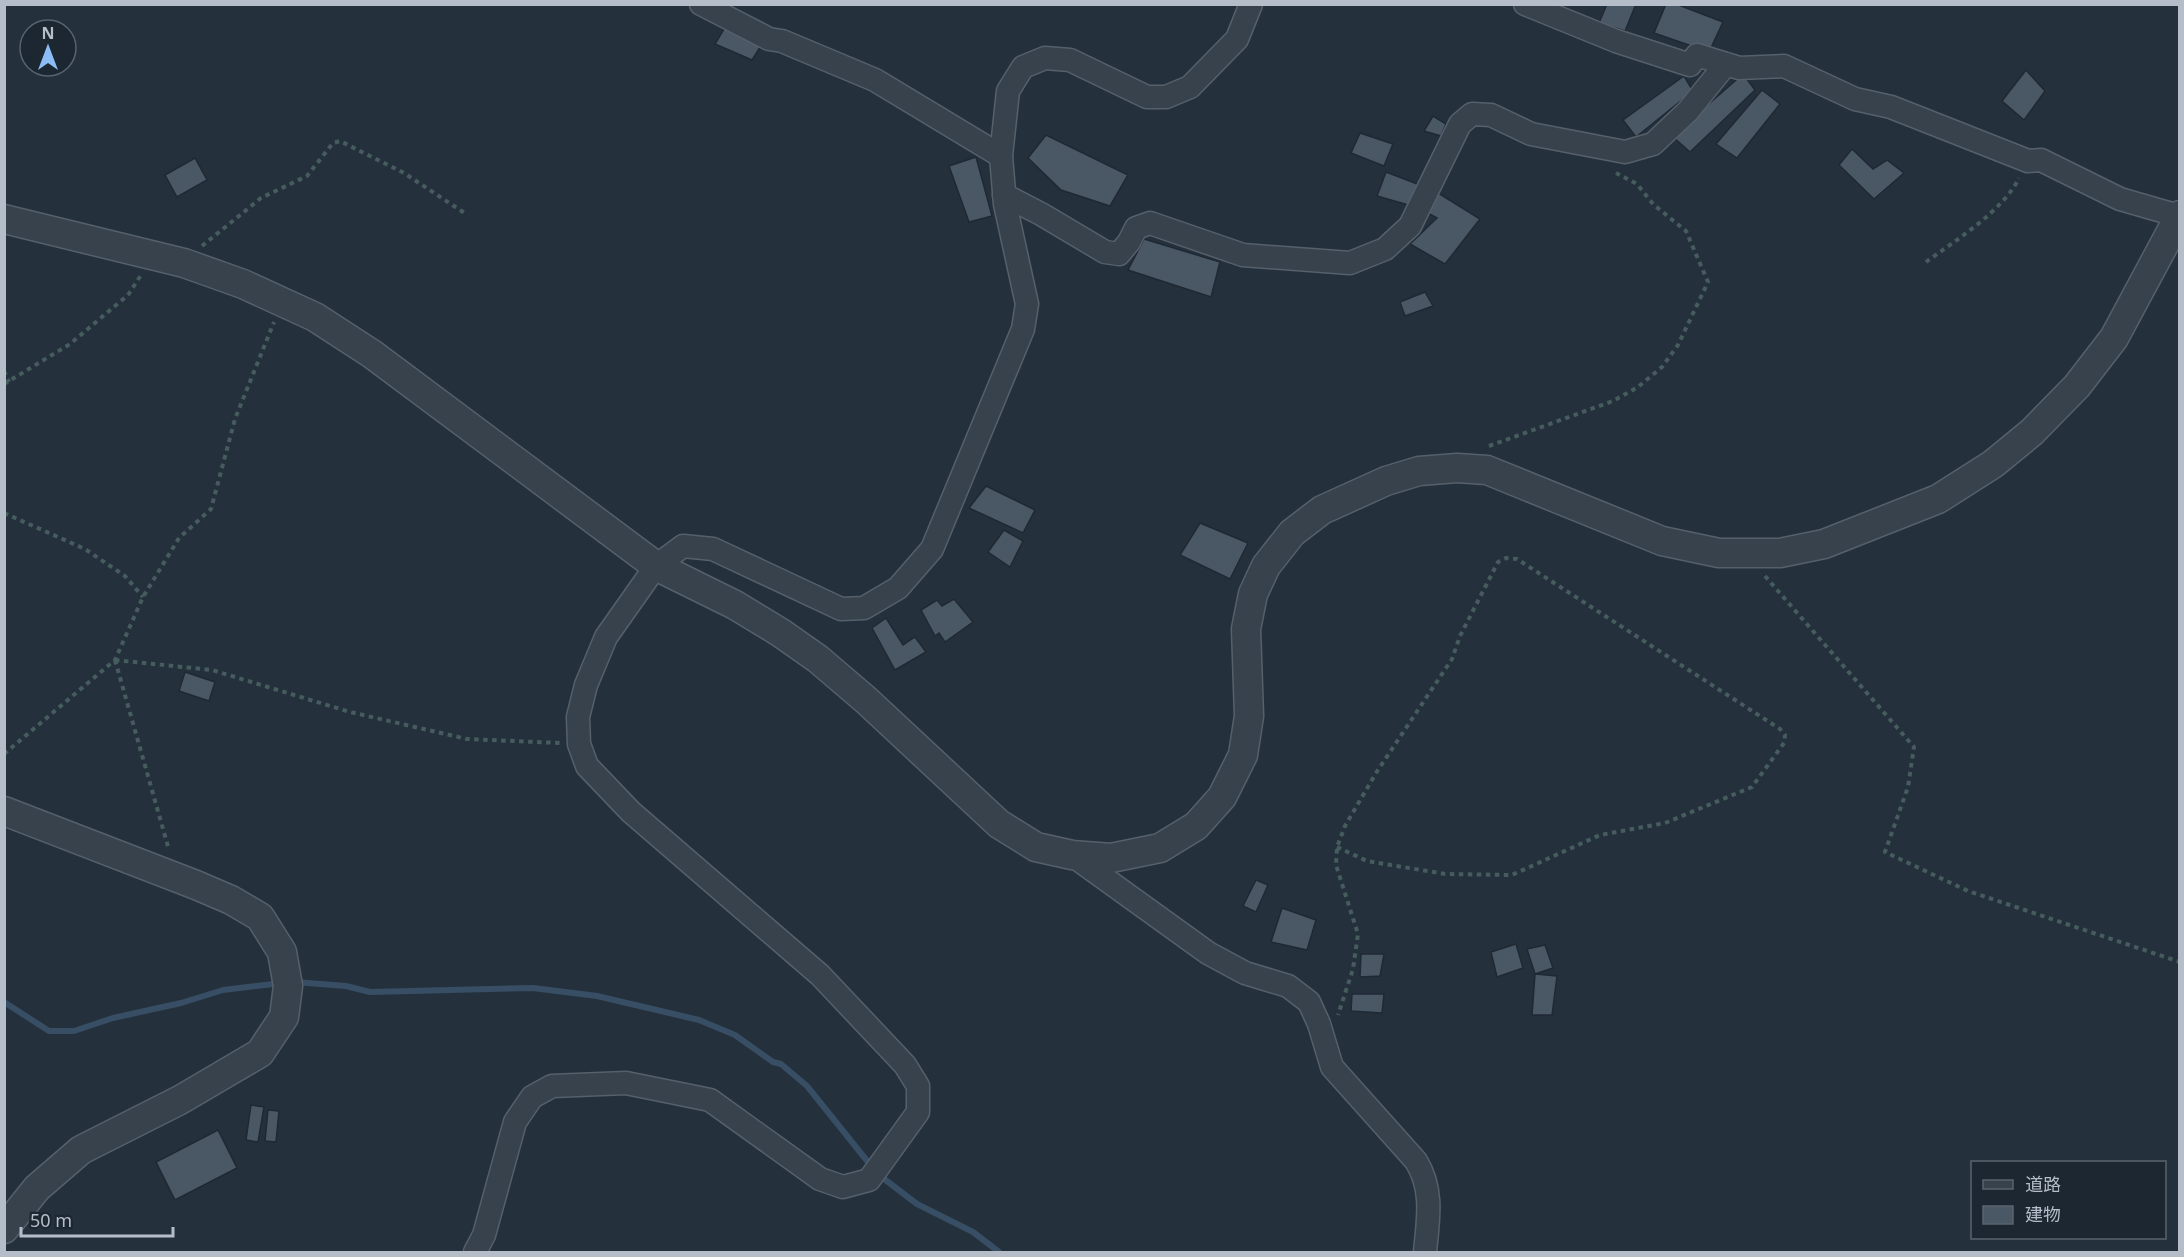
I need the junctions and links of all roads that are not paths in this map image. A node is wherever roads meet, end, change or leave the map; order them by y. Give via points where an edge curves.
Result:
1 (701, 4) edge
2 (1251, 4) edge
3 (1524, 4) edge
4 (1725, 64) junction
5 (1001, 156) junction
6 (1004, 195) junction
7 (2179, 215) edge
8 (4, 219) edge
9 (656, 566) junction
10 (4, 811) edge
11 (1072, 855) junction
12 (4, 1229) edge
13 (475, 1252) edge
14 (1425, 1252) edge

1 - 5 street via 769,39 782,40 875,80
2 - 5 street via 1237,39 1190,87 1166,97 1147,97 1070,60 1045,58 1023,67 1008,91
3 - 4 street via 1690,65 1697,55
4 - 6 street via 1688,111 1653,144 1625,152 1531,134 1491,115 1472,114 1460,124 1410,226 1385,249 1350,263 1243,255 1150,223 1136,228 1119,254 1105,252
4 - 7 street via 1738,68 1784,66 1855,99 1891,107 2028,161 2041,160 2120,199
5 - 6 street
6 - 9 street via 1027,304 1023,329 932,549 898,588 864,608 842,609 713,549 683,546
7 - 11 street via 2114,338 2077,386 2032,432 1993,464 1938,499 1824,544 1780,553 1719,553 1662,541 1487,470 1419,471 1386,481 1322,510 1292,533 1266,566 1253,594 1246,629 1246,736 1243,755 1222,797 1196,826 1160,848 1111,858
8 - 9 street via 184,263 243,284 315,317 372,354
9 - 11 street via 781,633 866,700 999,824 1036,847
9 - 13 street via 606,637 586,685 578,717 579,744 587,766 631,812 820,975 905,1065 918,1086 918,1112 869,1180 843,1187 820,1179 710,1100 626,1083 552,1086 532,1096 515,1122 484,1235
10 - 12 street via 231,900 260,917 282,952 287,977 284,1017 260,1053 180,1100 81,1150 37,1188
11 - 14 street via 1208,953 1245,973 1288,987 1309,1002 1332,1067 1425,1175 1429,1206

